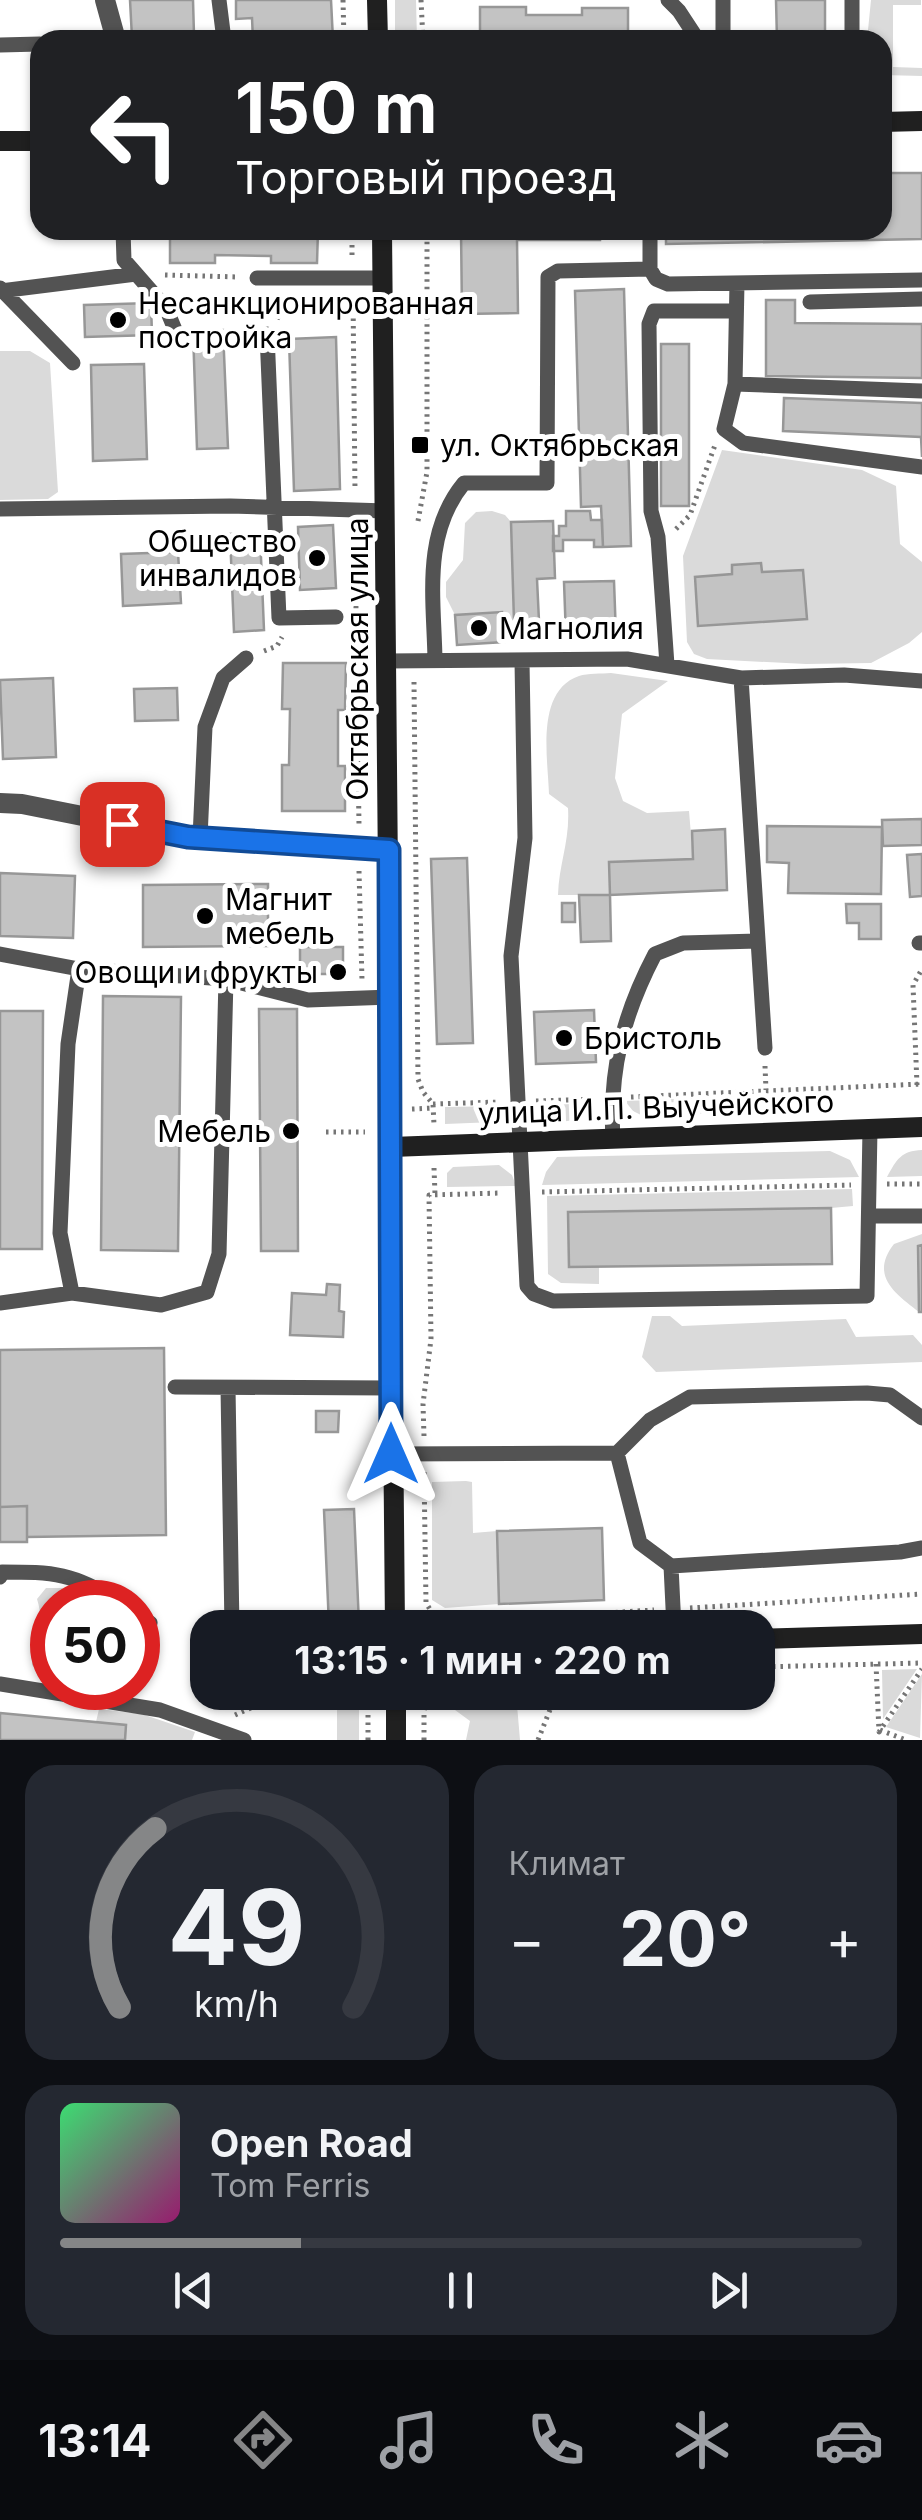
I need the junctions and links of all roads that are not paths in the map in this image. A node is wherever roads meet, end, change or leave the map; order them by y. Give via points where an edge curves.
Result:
1 (105, 0) edge
2 (219, 0) edge
3 (377, 0) edge
4 (668, 0) edge
5 (723, 0) edge
6 (852, 0) edge
7 (113, 30) edge
8 (223, 30) edge
9 (378, 30) edge
10 (692, 30) edge
11 (723, 30) edge
12 (852, 30) edge
13 (30, 44) edge
14 (0, 45) edge
15 (922, 121) edge
16 (892, 122) edge
17 (0, 141) edge
18 (30, 141) edge
19 (123, 240) edge
20 (382, 240) edge
21 (650, 240) edge
22 (650, 269) junction
23 (136, 274) junction
24 (257, 278) road end
25 (383, 278) junction
26 (922, 280) edge
27 (737, 283) junction
28 (0, 289) edge
29 (922, 299) edge
30 (810, 302) dead end
31 (736, 311) junction
32 (268, 334) road end
33 (178, 337) dead end
34 (73, 362) dead end
35 (735, 384) junction
36 (922, 391) edge
37 (922, 467) edge
38 (0, 508) edge
39 (274, 508) junction
40 (386, 511) junction
41 (336, 617) dead end
42 (246, 658) road end
43 (435, 660) junction
44 (386, 661) junction
45 (522, 661) junction
46 (667, 666) junction
47 (741, 678) junction
48 (922, 681) edge
49 (0, 804) edge
50 (200, 838) junction
51 (389, 850) junction
52 (758, 941) junction
53 (0, 954) edge
54 (79, 969) junction
55 (226, 979) junction
56 (390, 997) junction
57 (765, 1048) dead end
58 (922, 1127) edge
59 (870, 1129) junction
60 (613, 1139) junction
61 (521, 1142) junction
62 (392, 1147) junction
63 (870, 1216) junction
64 (922, 1216) edge
65 (72, 1294) junction
66 (0, 1303) edge
67 (174, 1388) dead end
68 (228, 1388) junction
69 (391, 1388) junction
70 (922, 1418) edge
71 (391, 1454) junction
72 (618, 1454) junction
73 (922, 1548) edge
74 (670, 1566) junction
75 (0, 1577) edge
76 (76, 1580) edge
77 (232, 1610) edge
78 (394, 1610) edge
79 (673, 1610) edge
80 (922, 1634) edge
81 (775, 1638) edge
82 (0, 1684) edge
83 (30, 1689) edge
84 (160, 1710) edge
85 (396, 1710) edge
86 (244, 1740) edge
87 (396, 1740) edge

1 - 7 street
2 - 8 lane
3 - 9 main road
4 - 10 lane
5 - 11 lane
6 - 12 lane
13 - 14 lane
15 - 16 main road
17 - 18 main road
19 - 23 lane via 124,260
20 - 25 main road, Октябрьская улица
21 - 22 lane
22 - 27 lane via 668,284
22 - 43 lane via 558,271 548,277 547,483 464,483 452,497 434,548
23 - 28 lane
23 - 33 lane via 166,308
24 - 25 lane
25 - 40 main road, Октябрьская улица
26 - 27 lane
27 - 31 lane
28 - 34 lane
29 - 30 lane
31 - 35 lane
31 - 46 lane via 654,311 648,324 651,511
32 - 39 lane
35 - 36 lane
35 - 37 lane via 724,429 743,443
38 - 39 lane
39 - 40 lane
39 - 41 lane via 279,618
40 - 44 main road, Октябрьская улица
42 - 50 lane via 223,678 205,727
43 - 44 lane
43 - 45 lane
44 - 51 main road, Октябрьская улица
45 - 46 lane via 627,659
45 - 61 lane via 525,838 512,956
46 - 47 lane
47 - 48 lane
47 - 52 lane
49 - 50 street
50 - 51 street
51 - 56 main road, Октябрьская улица
52 - 57 lane
52 - 60 lane via 683,943 654,954 635,990 612,1076
53 - 54 lane
54 - 55 lane
54 - 65 lane via 68,1044 60,1232
55 - 56 lane via 308,1000
55 - 65 lane via 219,1254 207,1292 161,1304
56 - 62 main road, Октябрьская улица
58 - 59 main road, улица И.П. Выучейского
59 - 60 main road, улица И.П. Выучейского
59 - 63 lane
60 - 61 main road, улица И.П. Выучейского
61 - 62 main road, улица И.П. Выучейского
61 - 63 lane via 527,1286 553,1301 867,1296
62 - 69 main road, Октябрьская улица
63 - 64 lane
65 - 66 lane
67 - 68 lane
68 - 69 lane
68 - 77 lane
69 - 71 main road, Октябрьская улица
70 - 72 lane via 879,1394 690,1398 650,1420
71 - 72 lane
71 - 78 main road, Октябрьская улица
72 - 74 lane via 640,1543
73 - 74 lane
74 - 79 lane
75 - 76 lane via 58,1572
80 - 81 main road
82 - 83 lane
84 - 86 lane
85 - 87 main road

